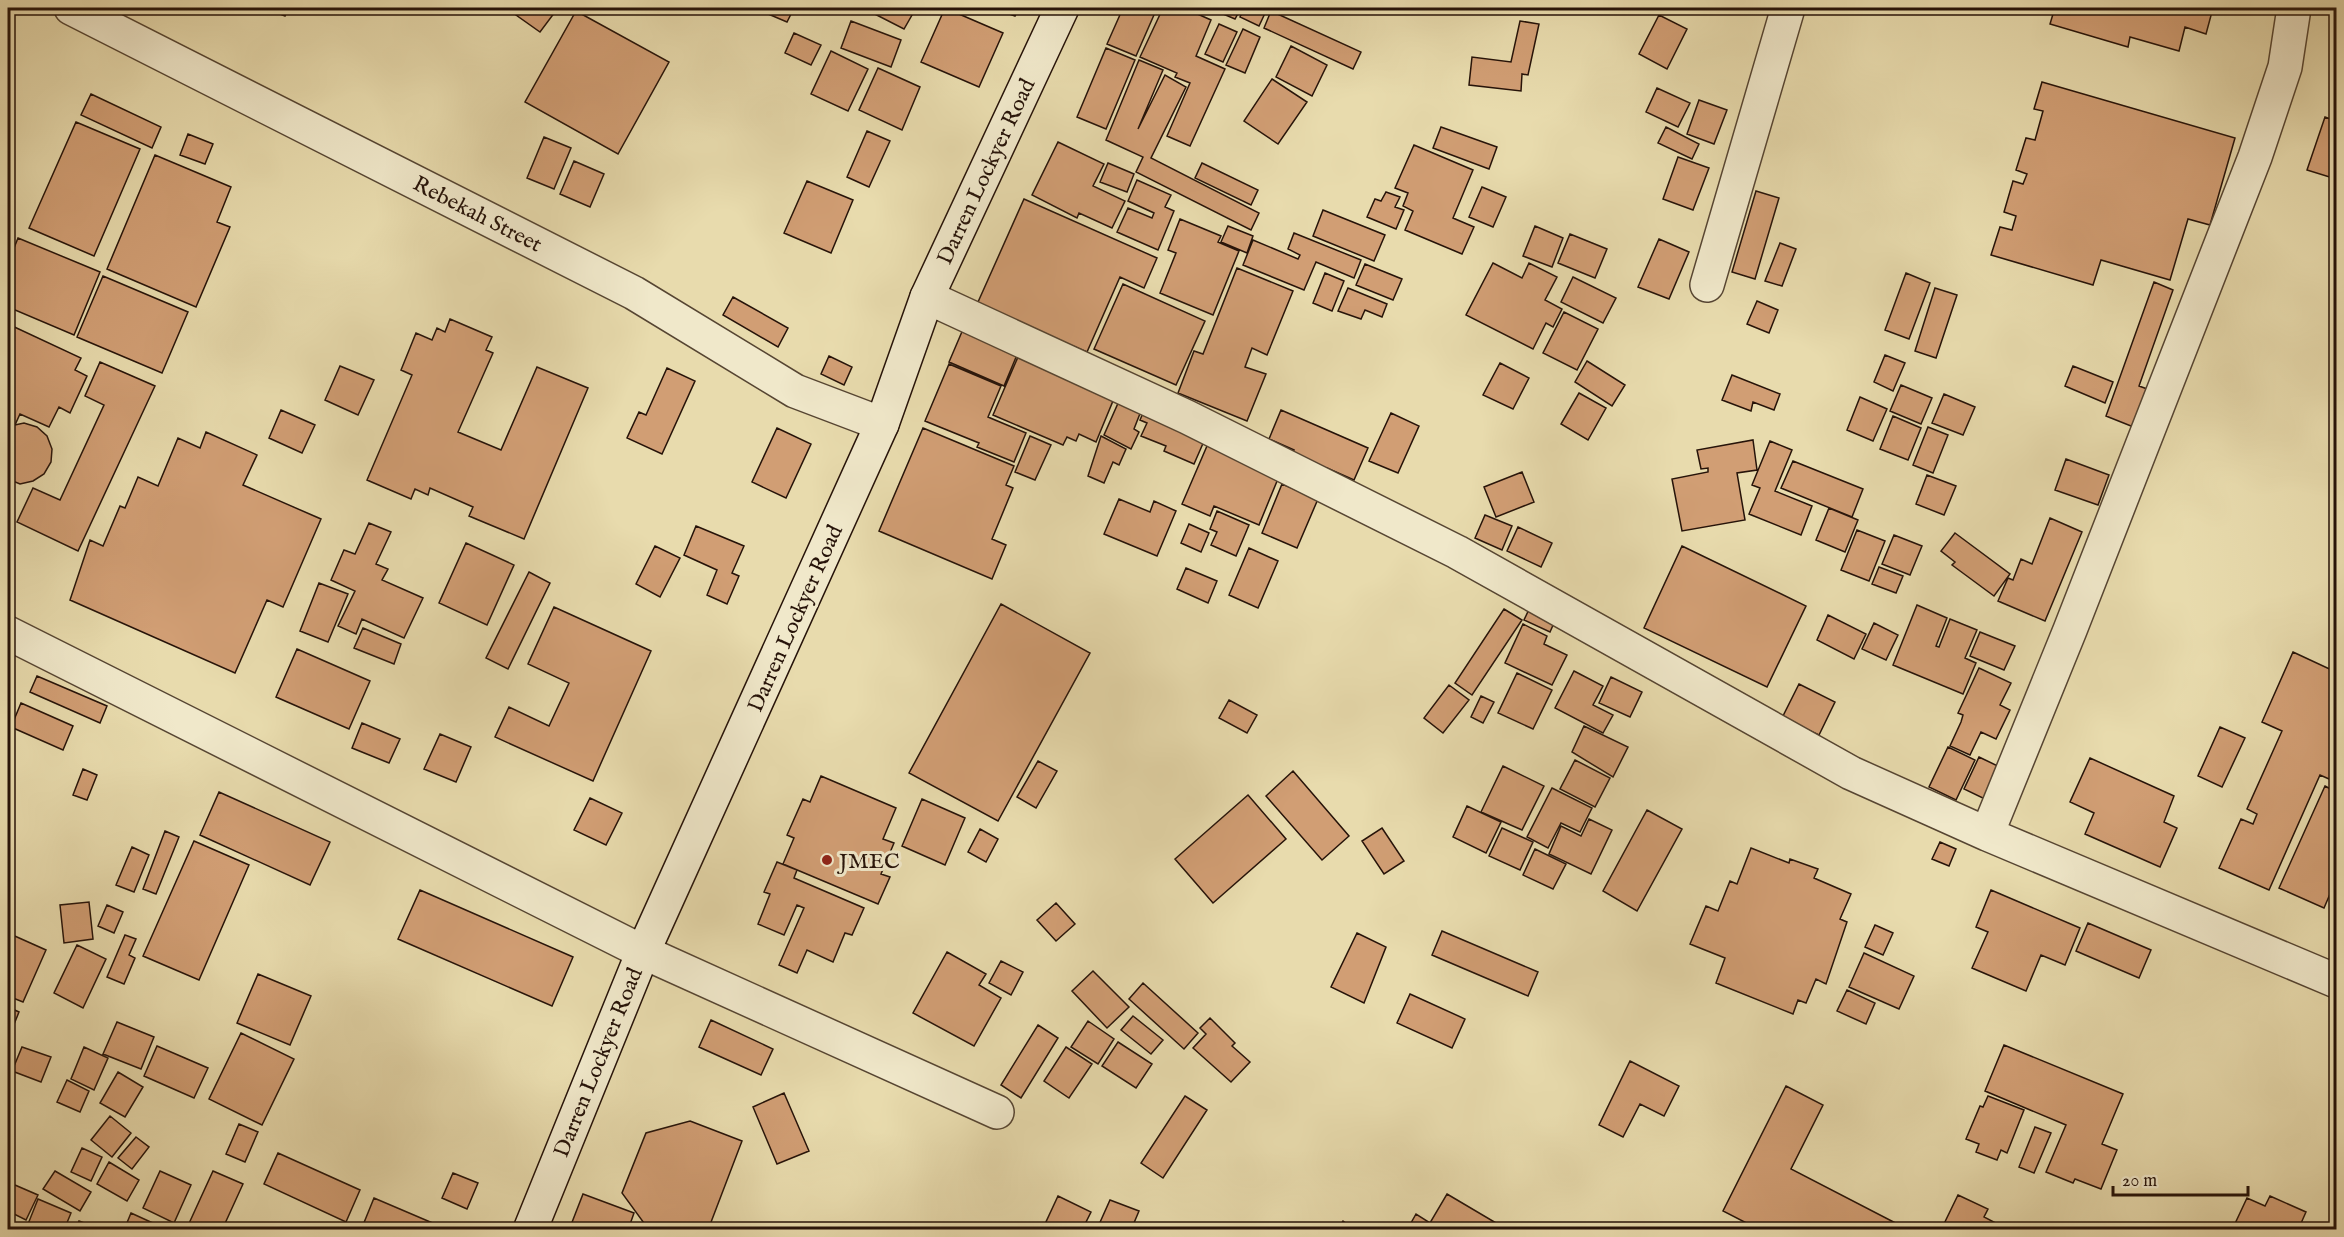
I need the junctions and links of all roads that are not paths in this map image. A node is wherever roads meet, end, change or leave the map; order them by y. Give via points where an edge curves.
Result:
1 (70, 8) edge
2 (1062, 8) edge
3 (1788, 8) edge
4 (2294, 8) edge
5 (1707, 285) dead end
6 (927, 297) junction
7 (882, 424) junction
8 (8, 633) edge
9 (1987, 834) junction
10 (643, 952) junction
11 (2337, 981) edge
12 (997, 1112) dead end
13 (530, 1230) edge

1 - 7 street, Rebekah Street via 634,293 795,391
2 - 6 street, Darren Lockyer Road
3 - 5 street
4 - 9 street via 2285,66 2255,157
6 - 7 street, Darren Lockyer Road
6 - 9 street via 1187,417 1436,542 1851,773
7 - 10 street, Darren Lockyer Road
8 - 10 street
9 - 11 street
10 - 12 street
10 - 13 street, Darren Lockyer Road

